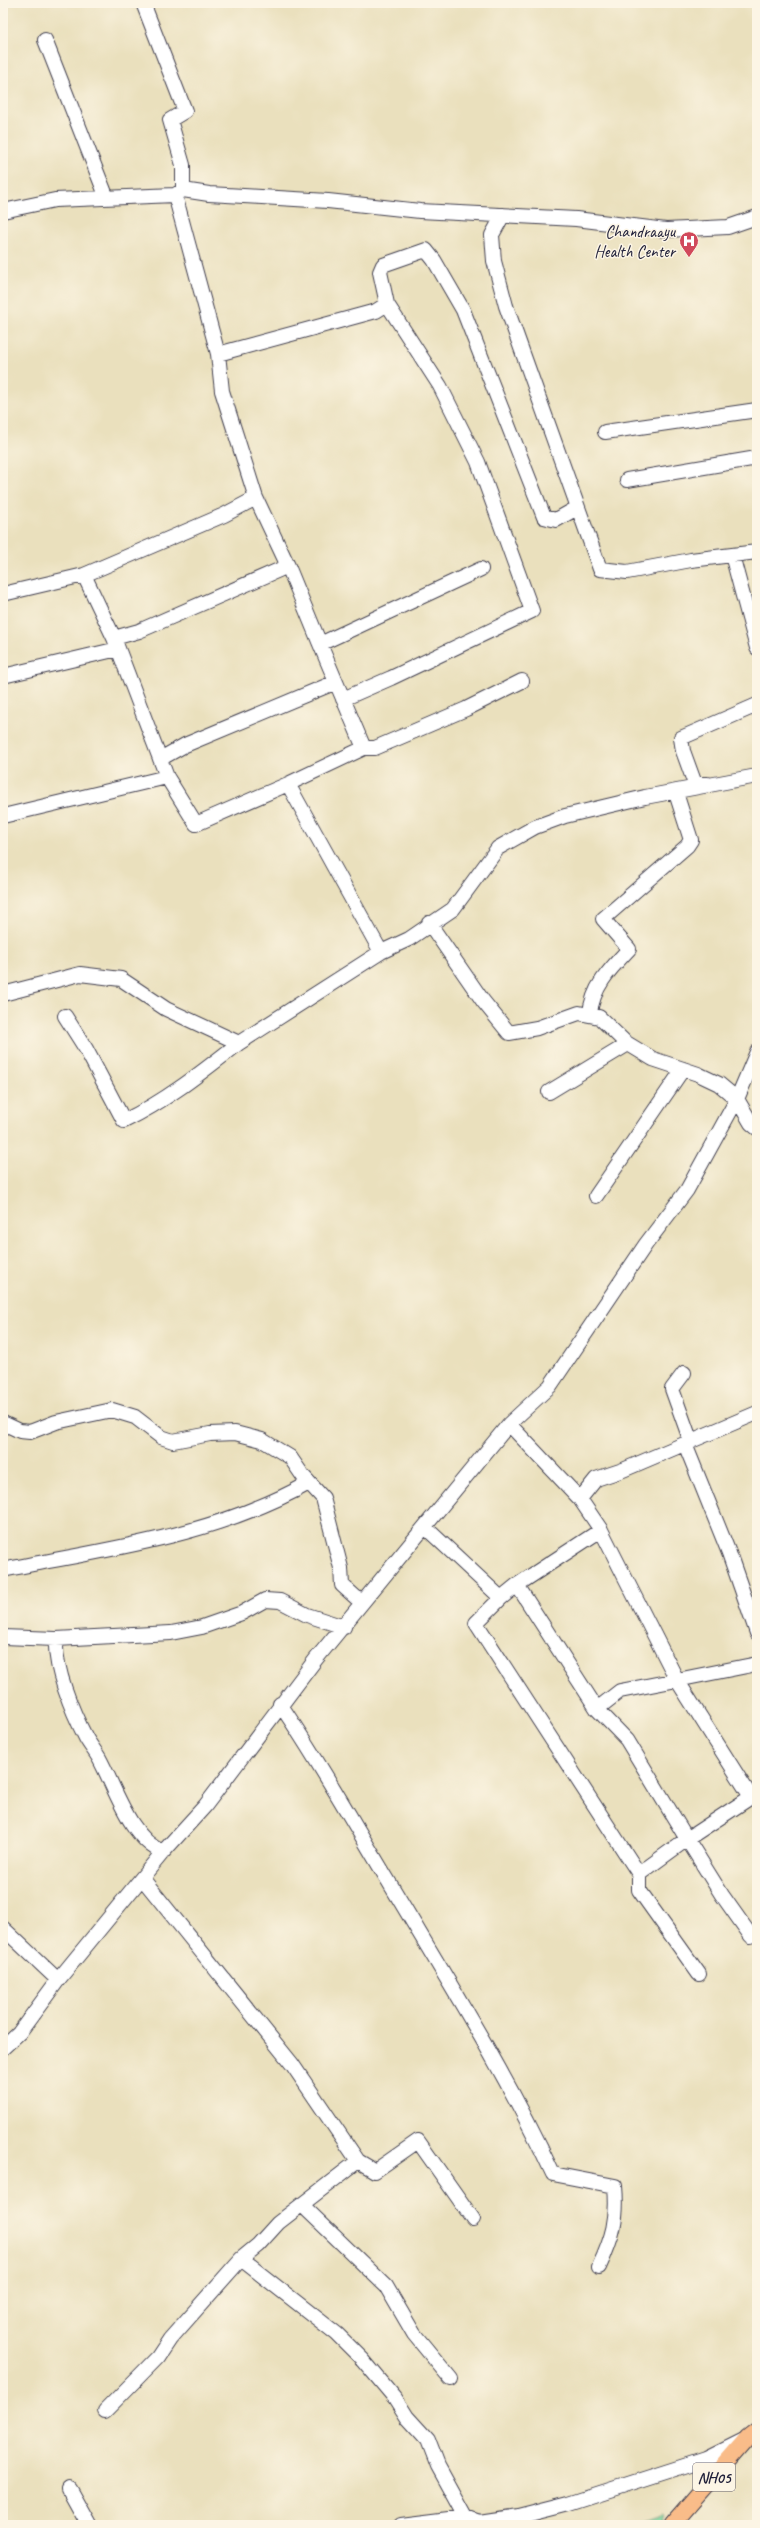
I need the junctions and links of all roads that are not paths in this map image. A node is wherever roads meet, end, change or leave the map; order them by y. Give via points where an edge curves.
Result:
1 (143, 3) edge
2 (45, 40) dead end
3 (179, 193) junction
4 (107, 198) junction
5 (3, 211) edge
6 (503, 215) junction
7 (757, 217) edge
8 (387, 304) junction
9 (218, 354) junction
10 (757, 410) edge
11 (605, 432) dead end
12 (757, 458) edge
13 (627, 480) dead end
14 (256, 498) junction
15 (577, 508) junction
16 (757, 552) edge
17 (732, 556) junction
18 (288, 566) junction
19 (482, 569) dead end
20 (84, 575) junction
21 (3, 594) edge
22 (116, 643) junction
23 (320, 644) junction
24 (757, 648) edge
25 (3, 676) edge
26 (336, 682) junction
27 (522, 682) dead end
28 (343, 699) junction
29 (757, 705) edge
30 (364, 748) junction
31 (160, 759) junction
32 (757, 776) edge
33 (167, 777) junction
34 (720, 783) junction
35 (288, 784) junction
36 (676, 793) junction
37 (3, 816) edge
38 (429, 923) junction
39 (381, 952) junction
40 (3, 994) edge
41 (590, 1014) junction
42 (65, 1016) dead end
43 (239, 1043) junction
44 (628, 1044) junction
45 (757, 1052) edge
46 (683, 1069) junction
47 (549, 1092) dead end
48 (737, 1099) junction
49 (757, 1128) edge
50 (596, 1196) dead end
51 (684, 1372) dead end
52 (757, 1413) edge
53 (3, 1423) edge
54 (509, 1424) junction
55 (688, 1443) junction
56 (309, 1483) junction
57 (580, 1499) junction
58 (425, 1527) junction
59 (601, 1530) junction
60 (3, 1570) edge
61 (517, 1585) junction
62 (501, 1598) junction
63 (362, 1603) junction
64 (344, 1626) junction
65 (757, 1633) edge
66 (3, 1637) edge
67 (56, 1639) junction
68 (757, 1664) edge
69 (677, 1680) junction
70 (280, 1704) junction
71 (598, 1709) junction
72 (754, 1795) edge
73 (687, 1839) junction
74 (163, 1852) junction
75 (639, 1874) junction
76 (142, 1878) junction
77 (3, 1928) edge
78 (751, 1936) dead end
79 (699, 1974) dead end
80 (58, 1980) junction
81 (3, 2048) edge
82 (358, 2161) junction
83 (302, 2205) junction
84 (473, 2219) dead end
85 (241, 2259) junction
86 (599, 2267) dead end
87 (451, 2379) dead end
88 (105, 2410) dead end
89 (753, 2435) edge
90 (69, 2489) dead end
91 (466, 2517) junction
92 (89, 2525) edge
93 (401, 2525) edge
94 (672, 2525) edge

1 - 3 street via 186,111 170,120 183,165
2 - 4 street
3 - 4 street
3 - 6 street via 328,201 420,211
3 - 9 street
4 - 5 street via 55,200
6 - 7 street via 576,219 666,230 728,227
6 - 15 street via 492,235 494,261 520,349
8 - 9 street via 376,311
8 - 15 street via 380,272 383,265 426,250 464,310 544,517 556,520
8 - 28 street via 440,386 478,462 532,611
9 - 14 street via 222,391
10 - 11 street
12 - 13 street
14 - 18 street
14 - 20 street via 224,515
15 - 17 street via 600,569 627,572 691,560
16 - 17 street
17 - 24 street
18 - 22 street
18 - 23 street
19 - 23 street
20 - 21 street
20 - 22 street
22 - 25 street
22 - 31 street
23 - 26 street
26 - 28 street
26 - 31 street via 185,745
27 - 30 street via 402,737 375,748
28 - 30 street
29 - 34 street via 681,738 695,784
30 - 35 street
31 - 33 street
32 - 34 street
33 - 35 street via 196,824
33 - 37 street
34 - 36 street
35 - 39 street
36 - 38 street via 645,797 565,816 535,828 498,848 453,909
36 - 41 street via 691,840 603,919 629,949 606,973 591,1000
38 - 39 street via 409,938
38 - 41 street via 483,1001 509,1033 552,1023 579,1013
39 - 43 street
40 - 43 street via 80,974 122,979 166,1009
41 - 44 street via 599,1017
42 - 43 street via 86,1049 124,1121 151,1108
44 - 46 street via 653,1059
44 - 47 street
45 - 48 street
46 - 48 street via 719,1084
46 - 50 street
48 - 49 street via 751,1123
48 - 54 street via 687,1190 646,1244 584,1338 550,1386
51 - 55 street via 672,1389
52 - 55 street
53 - 56 street via 20,1431 30,1432 56,1422 112,1410 135,1418 173,1441 210,1434 234,1433 262,1440 290,1457
54 - 57 street
54 - 58 street
55 - 57 street via 596,1479
55 - 65 street
56 - 60 street via 280,1500 204,1528 155,1541
56 - 63 street via 323,1498 342,1568 342,1584
57 - 59 street
58 - 62 street
58 - 63 street
59 - 61 street
59 - 69 street
61 - 62 street
61 - 71 street
62 - 75 street via 476,1623
63 - 64 street
64 - 67 street via 307,1615 280,1601 265,1600 242,1613 202,1627 138,1636
64 - 70 street
66 - 67 street
67 - 74 street via 55,1655 86,1738 100,1758 113,1790 134,1826 156,1849
68 - 69 street
69 - 71 street via 620,1691
69 - 72 street
70 - 74 street via 206,1806
70 - 86 street via 425,1939 530,2125 553,2174 615,2186 617,2213 609,2245
71 - 73 street via 626,1740
72 - 73 street
73 - 75 street
73 - 78 street
74 - 76 street
75 - 79 street via 639,1890
76 - 80 street
76 - 82 street via 292,2064
77 - 80 street
80 - 81 street via 19,2033
82 - 83 street
82 - 84 street via 375,2171 418,2141
83 - 85 street via 278,2223
83 - 87 street via 386,2286 414,2334
85 - 88 street via 170,2339 158,2357
85 - 91 street via 337,2334 363,2360 428,2440 438,2466
89 - 91 street via 706,2459 569,2503 518,2516 479,2522
89 - 94 main road, NH05
90 - 92 street
91 - 93 street

